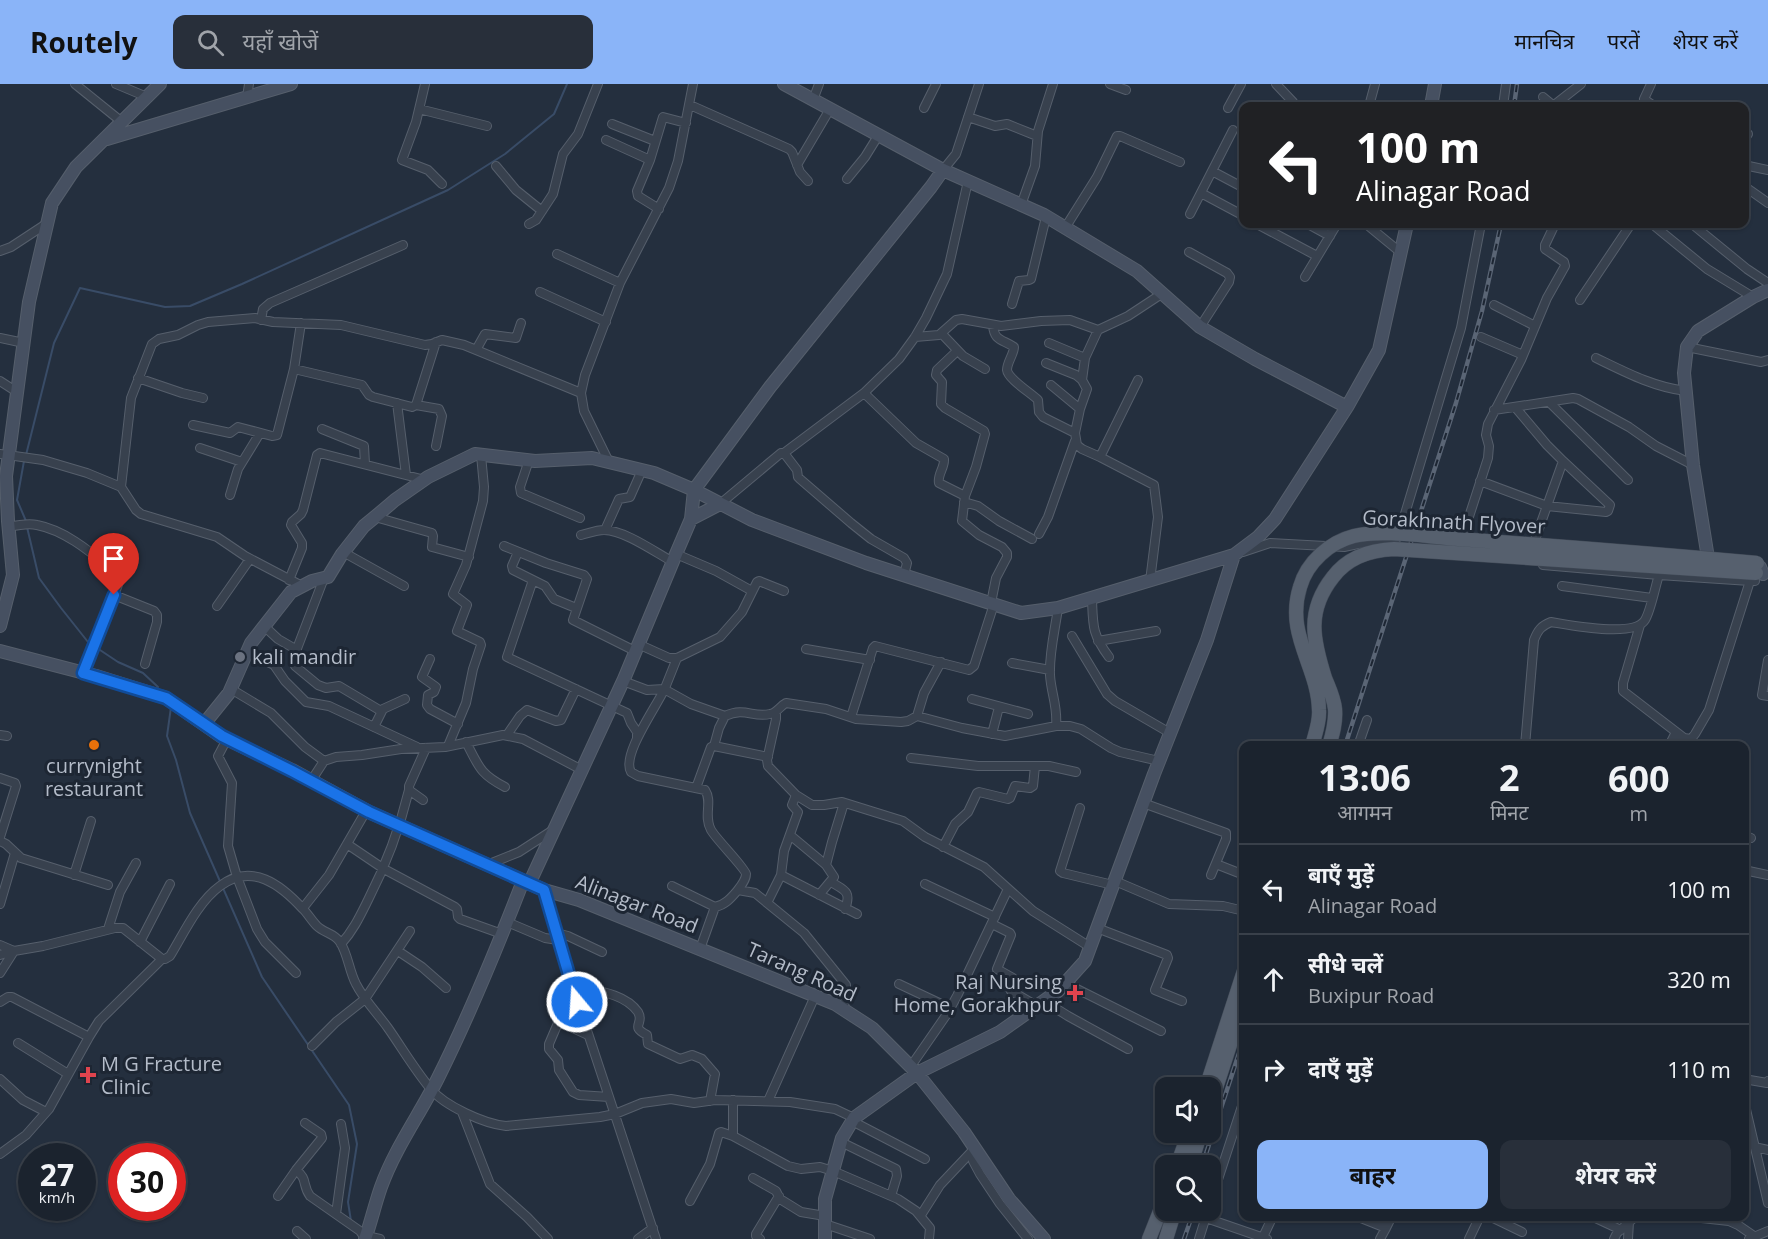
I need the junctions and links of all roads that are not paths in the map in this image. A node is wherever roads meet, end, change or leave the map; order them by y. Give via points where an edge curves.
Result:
1 (75, 84) edge
2 (116, 84) edge
3 (160, 84) edge
4 (291, 84) edge
5 (425, 84) edge
6 (598, 84) edge
7 (693, 84) edge
8 (784, 84) edge
9 (819, 84) edge
10 (936, 84) edge
11 (979, 84) edge
12 (1053, 84) edge
13 (1110, 84) edge
14 (1241, 84) edge
15 (1276, 84) edge
16 (1376, 84) edge
17 (1435, 84) edge
18 (1506, 84) edge
19 (1651, 84) edge
20 (1574, 86) edge
21 (248, 90) edge
22 (1126, 90) dead end
23 (147, 97) junction
24 (1543, 97) dead end
25 (813, 100) junction
26 (1293, 102) edge
27 (1370, 102) edge
28 (1432, 102) edge
29 (1504, 102) edge
30 (1549, 102) edge
31 (1558, 102) edge
32 (1648, 102) edge
33 (690, 105) junction
34 (924, 108) dead end
35 (1228, 108) dead end
36 (420, 109) junction
37 (830, 109) junction
38 (968, 117) junction
39 (122, 122) junction
40 (686, 123) junction
41 (612, 124) dead end
42 (487, 126) dead end
43 (1233, 130) dead end
44 (878, 136) junction
45 (1037, 136) junction
46 (103, 140) junction
47 (606, 140) dead end
48 (656, 141) junction
49 (650, 160) junction
50 (1180, 162) dead end
51 (797, 165) junction
52 (496, 166) dead end
53 (1749, 166) edge
54 (943, 170) junction
55 (1768, 170) edge
56 (1212, 171) junction
57 (847, 179) dead end
58 (808, 181) dead end
59 (968, 181) junction
60 (442, 184) dead end
61 (1239, 185) edge
62 (1749, 190) edge
63 (1201, 193) junction
64 (1768, 203) edge
65 (1021, 205) junction
66 (658, 208) junction
67 (542, 211) junction
68 (1239, 213) edge
69 (1190, 214) dead end
70 (1046, 217) junction
71 (46, 224) junction
72 (529, 224) dead end
73 (1065, 228) junction
74 (1264, 228) edge
75 (1315, 228) edge
76 (1335, 228) edge
77 (1371, 228) edge
78 (1406, 228) edge
79 (1480, 228) edge
80 (1553, 228) edge
81 (1628, 228) edge
82 (1657, 228) edge
83 (1697, 228) edge
84 (1330, 236) junction
85 (403, 245) dead end
86 (0, 251) edge
87 (1189, 252) dead end
88 (1400, 252) junction
89 (557, 254) dead end
90 (1317, 256) junction
91 (1305, 277) dead end
92 (620, 283) junction
93 (1768, 283) edge
94 (1768, 290) edge
95 (540, 292) dead end
96 (1163, 293) junction
97 (1753, 297) junction
98 (1580, 300) dead end
99 (1012, 304) dead end
100 (1494, 305) dead end
101 (261, 320) junction
102 (606, 322) junction
103 (301, 323) junction
104 (521, 323) dead end
105 (993, 325) junction
106 (1535, 326) junction
107 (1200, 327) junction
108 (1098, 330) junction
109 (942, 334) junction
110 (915, 337) junction
111 (1481, 337) dead end
112 (0, 338) edge
113 (436, 342) junction
114 (24, 343) junction
115 (1049, 343) dead end
116 (1687, 347) junction
117 (476, 350) junction
118 (957, 351) junction
119 (1523, 355) junction
120 (1085, 358) junction
121 (1596, 358) dead end
122 (1768, 360) edge
123 (1046, 363) dead end
124 (294, 369) junction
125 (985, 369) dead end
126 (138, 378) junction
127 (1082, 380) junction
128 (1138, 380) dead end
129 (0, 381) edge
130 (1051, 385) dead end
131 (1686, 391) junction
132 (17, 392) junction
133 (581, 393) junction
134 (864, 393) junction
135 (203, 398) dead end
136 (1549, 402) junction
137 (397, 403) junction
138 (416, 405) junction
139 (1347, 407) junction
140 (1515, 407) junction
141 (1080, 409) junction
142 (1494, 410) junction
143 (194, 425) dead end
144 (322, 429) dead end
145 (260, 433) junction
146 (1075, 437) junction
147 (436, 446) dead end
148 (200, 448) dead end
149 (784, 453) junction
150 (4, 455) edge
151 (482, 455) junction
152 (1100, 457) junction
153 (529, 460) junction
154 (1563, 460) junction
155 (242, 462) junction
156 (609, 462) junction
157 (365, 464) junction
158 (1693, 465) junction
159 (642, 470) junction
160 (406, 475) junction
161 (425, 480) junction
162 (1628, 480) dead end
163 (1480, 481) junction
164 (120, 487) junction
165 (693, 490) junction
166 (230, 495) dead end
167 (964, 499) junction
168 (720, 504) junction
169 (0, 506) edge
170 (1547, 506) junction
171 (375, 517) junction
172 (580, 518) dead end
173 (691, 519) junction
174 (8, 524) junction
175 (1465, 529) dead end
176 (605, 530) junction
177 (581, 535) dead end
178 (504, 546) dead end
179 (343, 552) junction
180 (518, 552) junction
181 (1234, 555) junction
182 (469, 557) junction
183 (674, 558) junction
184 (250, 559) junction
185 (1760, 572) edge
186 (904, 575) junction
187 (1659, 575) junction
188 (324, 578) junction
189 (289, 580) junction
190 (533, 580) junction
191 (1150, 581) junction
192 (302, 586) junction
193 (404, 586) dead end
194 (1562, 586) dead end
195 (752, 591) junction
196 (784, 591) dead end
197 (114, 595) junction
198 (1092, 598) junction
199 (1652, 598) junction
200 (992, 603) junction
201 (217, 606) dead end
202 (576, 608) junction
203 (1058, 608) junction
204 (1640, 625) junction
205 (0, 626) edge
206 (264, 626) junction
207 (1156, 631) dead end
208 (1072, 636) dead end
209 (1098, 641) junction
210 (637, 648) junction
211 (806, 649) dead end
212 (297, 650) junction
213 (0, 651) edge
214 (247, 652) junction
215 (1109, 657) dead end
216 (677, 658) junction
217 (430, 659) dead end
218 (870, 660) junction
219 (1768, 660) edge
220 (941, 662) junction
221 (1012, 663) dead end
222 (145, 664) dead end
223 (1050, 670) junction
224 (83, 673) junction
225 (623, 681) junction
226 (231, 689) junction
227 (576, 689) junction
228 (664, 689) junction
229 (1768, 696) edge
230 (405, 699) dead end
231 (972, 699) dead end
232 (612, 705) junction
233 (999, 707) junction
234 (381, 711) junction
235 (776, 712) junction
236 (1028, 714) dead end
237 (725, 716) junction
238 (917, 716) junction
239 (850, 717) junction
240 (1367, 720) dead end
241 (204, 724) junction
242 (458, 724) junction
243 (1056, 726) junction
244 (374, 727) junction
245 (1676, 732) junction
246 (1170, 733) junction
247 (992, 734) junction
248 (507, 735) junction
249 (637, 738) junction
250 (227, 739) junction
251 (1313, 741) edge
252 (1331, 741) edge
253 (1361, 741) edge
254 (1525, 741) edge
255 (1672, 741) edge
256 (466, 742) junction
257 (448, 746) junction
258 (714, 746) junction
259 (423, 748) junction
260 (768, 757) junction
261 (911, 758) dead end
262 (1159, 760) junction
263 (324, 761) junction
264 (1035, 766) junction
265 (582, 770) junction
266 (1076, 772) dead end
267 (0, 778) edge
268 (311, 781) junction
269 (505, 787) dead end
270 (696, 788) junction
271 (409, 790) junction
272 (796, 795) junction
273 (423, 800) dead end
274 (844, 803) junction
275 (1143, 803) junction
276 (1080, 808) dead end
277 (366, 811) junction
278 (92, 821) dead end
279 (400, 826) junction
280 (555, 828) junction
281 (790, 836) junction
282 (0, 837) edge
283 (0, 841) edge
284 (346, 844) junction
285 (943, 847) junction
286 (15, 853) junction
287 (136, 863) dead end
288 (1215, 864) junction
289 (488, 865) junction
290 (826, 866) junction
291 (384, 869) junction
292 (1749, 871) edge
293 (1239, 873) edge
294 (74, 875) junction
295 (781, 875) junction
296 (1211, 875) dead end
297 (1768, 875) edge
298 (237, 877) junction
299 (831, 882) junction
300 (526, 883) junction
301 (1114, 883) junction
302 (170, 884) dead end
303 (925, 884) dead end
304 (108, 885) dead end
305 (672, 886) dead end
306 (544, 890) junction
307 (738, 890) junction
308 (1008, 890) junction
309 (819, 895) junction
310 (767, 903) junction
311 (0, 904) edge
312 (715, 907) junction
313 (303, 908) junction
314 (845, 909) junction
315 (1239, 910) edge
316 (857, 914) dead end
317 (993, 921) junction
318 (507, 922) junction
319 (1097, 928) junction
320 (108, 929) junction
321 (410, 931) dead end
322 (502, 934) junction
323 (557, 936) junction
324 (140, 942) junction
325 (341, 944) junction
326 (0, 945) edge
327 (1090, 947) junction
328 (700, 949) junction
329 (14, 951) junction
330 (398, 951) junction
331 (602, 952) dead end
332 (0, 955) edge
333 (162, 959) junction
334 (0, 973) edge
335 (296, 974) dead end
336 (1065, 983) junction
337 (899, 984) dead end
338 (572, 986) junction
339 (1239, 986) edge
340 (446, 988) dead end
341 (815, 996) junction
342 (365, 999) junction
343 (1182, 1001) dead end
344 (0, 1002) edge
345 (1041, 1003) junction
346 (950, 1008) junction
347 (843, 1009) junction
348 (1239, 1017) edge
349 (1161, 1031) dead end
350 (588, 1035) junction
351 (89, 1037) junction
352 (18, 1043) dead end
353 (312, 1046) dead end
354 (1128, 1049) dead end
355 (914, 1070) junction
356 (68, 1074) junction
357 (1210, 1077) edge
358 (1219, 1077) edge
359 (0, 1079) edge
360 (1749, 1080) edge
361 (1768, 1081) edge
362 (431, 1090) junction
363 (609, 1097) junction
364 (733, 1100) junction
365 (710, 1101) junction
366 (768, 1101) junction
367 (46, 1112) junction
368 (462, 1112) junction
369 (615, 1114) junction
370 (1239, 1115) edge
371 (853, 1119) junction
372 (1749, 1120) edge
373 (305, 1123) dead end
374 (341, 1124) dead end
375 (733, 1136) junction
376 (841, 1142) junction
377 (1749, 1145) edge
378 (1755, 1145) junction
379 (1768, 1150) edge
380 (1, 1152) edge
381 (978, 1153) junction
382 (925, 1159) dead end
383 (296, 1170) junction
384 (1221, 1170) edge
385 (833, 1171) junction
386 (753, 1178) dead end
387 (278, 1196) dead end
388 (779, 1196) junction
389 (891, 1196) junction
390 (690, 1201) dead end
391 (1768, 1203) edge
392 (336, 1214) junction
393 (921, 1215) junction
394 (825, 1220) junction
395 (1221, 1220) edge
396 (1156, 1221) edge
397 (1172, 1221) edge
398 (1205, 1221) edge
399 (1271, 1221) edge
400 (1368, 1221) edge
401 (1390, 1221) edge
402 (1478, 1221) edge
403 (1499, 1221) edge
404 (1602, 1221) edge
405 (1631, 1221) edge
406 (1632, 1221) edge
407 (1722, 1221) edge
408 (653, 1228) junction
409 (1386, 1228) junction
410 (1621, 1230) junction
411 (297, 1231) dead end
412 (1768, 1231) edge
413 (1522, 1232) dead end
414 (366, 1237) edge
415 (1751, 1237) edge
416 (1265, 1238) edge
417 (306, 1239) edge
418 (380, 1239) edge
419 (548, 1239) edge
420 (638, 1239) edge
421 (656, 1239) edge
422 (760, 1239) edge
423 (825, 1239) edge
424 (870, 1239) edge
425 (929, 1239) edge
426 (1028, 1239) edge
427 (1044, 1239) edge
428 (1149, 1239) edge
429 (1166, 1239) edge
430 (1199, 1239) edge
431 (1380, 1239) edge
432 (1469, 1239) edge
433 (1614, 1239) edge
434 (1628, 1239) edge

1 - 39 street
2 - 23 street
3 - 23 street
4 - 21 street
5 - 36 street
6 - 67 street via 578,134 563,154 555,189
7 - 33 street
8 - 25 street
9 - 25 street
10 - 34 street
11 - 38 street
12 - 45 street
13 - 22 street
14 - 35 street
15 - 26 street
16 - 27 street
17 - 28 street
18 - 29 street
19 - 32 street via 1644,99
20 - 31 street
21 - 46 street
23 - 39 street
24 - 30 street
25 - 37 street
33 - 40 street
33 - 51 street via 789,149
36 - 42 street
36 - 60 street via 402,160 428,170
37 - 44 street
37 - 51 street
38 - 45 street via 994,126 1007,124
38 - 54 street via 956,154
39 - 46 street
40 - 48 street via 663,117
40 - 66 street via 669,189
41 - 48 street
43 - 56 street
44 - 54 street
44 - 57 street
45 - 65 street via 1035,166
46 - 71 street via 76,167 52,203
47 - 49 street
48 - 49 street
49 - 66 street via 637,194
50 - 73 street via 1117,136
51 - 58 street
52 - 67 street via 516,190
53 - 55 street
54 - 59 street
54 - 165 street
56 - 61 street
56 - 63 street
59 - 65 street
59 - 110 street via 947,274
62 - 64 street
63 - 68 street
63 - 69 street
65 - 70 street
66 - 92 street
67 - 72 street
70 - 73 street
70 - 99 street via 1031,279 1019,281
71 - 86 street
71 - 114 street
73 - 96 street via 1137,271
74 - 90 street
75 - 84 street
76 - 84 street
77 - 88 street
78 - 88 street
79 - 181 street via 1461,328 1398,537 1344,547 1270,543
80 - 106 street via 1545,249 1565,266
81 - 98 street
82 - 97 street via 1707,269
83 - 93 street
84 - 90 street
85 - 101 street via 270,303 263,309
87 - 107 street via 1230,277
88 - 139 street via 1379,350
89 - 92 street
90 - 91 street
92 - 102 street
94 - 97 street
95 - 102 street
96 - 107 street
96 - 108 street
97 - 116 street via 1698,332
100 - 106 street
101 - 103 street
101 - 126 street via 208,322 155,340
102 - 133 street
103 - 113 street via 353,327 425,345
103 - 124 street
104 - 117 street via 516,338 485,334
105 - 108 street via 1070,320
105 - 109 street via 958,320
105 - 146 street via 995,336 1014,347 1007,367 1010,375 1038,400 1043,417
106 - 119 street
107 - 139 street
108 - 120 street
109 - 110 street
109 - 118 street
110 - 134 street
111 - 119 street
112 - 114 street
113 - 117 street via 442,340
113 - 138 street
114 - 132 street
115 - 120 street
116 - 122 street via 1761,362
116 - 131 street
117 - 133 street
118 - 125 street
118 - 167 street via 936,373 942,382 940,404 984,431 985,436
119 - 142 street
120 - 127 street
121 - 131 street via 1646,381
123 - 127 street
124 - 137 street via 362,385 369,395
124 - 145 street via 279,432 275,437
126 - 135 street
126 - 164 street via 129,406
127 - 141 street via 1087,389
128 - 152 street
129 - 132 street
130 - 141 street
131 - 158 street
132 - 150 street
133 - 156 street via 584,411
134 - 149 street
134 - 167 street via 914,441 944,459 939,483
136 - 140 street
136 - 158 street via 1573,398 1583,401
136 - 162 street
137 - 138 street
137 - 160 street
138 - 147 street via 441,412
139 - 181 street via 1275,519
140 - 142 street
140 - 154 street
141 - 146 street
142 - 163 street via 1486,429 1489,452
143 - 145 street via 230,433 238,427
144 - 157 street via 364,446
145 - 155 street
146 - 152 street via 1082,448
146 - 167 street via 1048,517 1036,537 999,521
148 - 155 street
149 - 168 street
149 - 186 street via 800,479 871,539 904,558
150 - 164 street via 43,460
150 - 174 street
151 - 153 street
151 - 161 street via 475,454
151 - 182 street via 484,495
152 - 191 street via 1154,485 1158,517
153 - 156 street via 592,458
153 - 172 street via 521,493
154 - 170 street
154 - 170 street via 1610,509 1606,512
155 - 166 street
156 - 159 street
157 - 160 street
157 - 189 street via 323,452 317,455 303,510 291,525 302,548
158 - 185 street via 1708,558 1757,565 1762,569
159 - 165 street
159 - 176 street via 630,497 619,499
160 - 161 street
161 - 171 street
163 - 170 street
163 - 175 street
164 - 184 street via 141,514 217,537
165 - 168 street
165 - 173 street
167 - 200 street via 962,521 1007,553 996,578
168 - 173 street
168 - 186 street via 752,520
169 - 174 street
170 - 187 street via 1534,540 1531,563
171 - 179 street
171 - 182 street via 432,533 432,547
173 - 183 street
174 - 197 street via 37,525 75,541 119,575
174 - 205 street via 14,575
176 - 177 street
176 - 183 street
178 - 180 street
179 - 188 street via 328,578
179 - 193 street
180 - 190 street via 512,568
180 - 202 street via 586,577
181 - 191 street
181 - 246 street via 1207,640
182 - 242 street via 453,592 467,605 457,631 481,645
183 - 195 street via 716,571
183 - 210 street
184 - 189 street
184 - 201 street
185 - 187 street
185 - 245 street via 1708,710 1691,739
185 - 251 main road, Gorakhnath Flyover, bridge via 1533,544 1356,535 1320,555 1305,574 1297,600 1296,626 1319,703
185 - 252 main road, Gorakhnath Flyover, bridge via 1394,549 1362,555 1336,572 1321,595 1315,615 1314,639 1335,709
186 - 200 street
187 - 199 street
188 - 192 street
188 - 212 street
189 - 192 street
190 - 202 street via 545,586 552,597
190 - 227 street via 507,657
191 - 198 street
192 - 206 street via 291,592
194 - 199 street
195 - 196 street via 759,581
195 - 216 street via 742,612 720,636
197 - 222 street via 157,615
197 - 224 street
198 - 203 street
198 - 209 street
199 - 204 street
200 - 203 street via 1021,613
200 - 220 street via 972,669
202 - 210 street via 574,622
203 - 223 street
204 - 245 street via 1623,691
204 - 254 street via 1621,630 1551,622 1538,631
206 - 212 street
206 - 214 street
207 - 209 street
208 - 246 street via 1107,694
209 - 215 street
210 - 216 street
210 - 225 street
211 - 218 street
212 - 234 street via 295,666 318,685 339,686
213 - 224 street, Alinagar Road
214 - 226 street
214 - 244 street via 274,665 306,702 329,706
216 - 228 street
217 - 242 street via 422,677 436,687 428,695 427,705
218 - 220 street via 873,648 878,646
218 - 239 street
219 - 229 street via 1762,695
220 - 238 street
221 - 223 street
223 - 243 street
224 - 241 street, Alinagar Road via 166,698
225 - 228 street via 647,690
225 - 232 street
226 - 241 street
226 - 263 street via 271,713
227 - 232 street
227 - 248 street via 561,720 527,710
228 - 237 street
228 - 249 street
230 - 234 street
231 - 233 street
232 - 249 street via 627,712
232 - 265 street
233 - 236 street
233 - 247 street
234 - 244 street
235 - 237 street via 769,715 737,711
235 - 239 street via 786,703
235 - 260 street
237 - 258 street
238 - 239 street via 902,722
238 - 247 street
240 - 253 street
241 - 250 street, Alinagar Road
242 - 257 street
243 - 247 street via 1010,736
243 - 262 street via 1081,729 1120,752
244 - 259 street
245 - 255 street
246 - 262 street
248 - 256 street
248 - 265 street
249 - 270 street via 629,762 631,772
250 - 268 street, Alinagar Road
250 - 298 street via 218,756 232,783 228,846
256 - 257 street
256 - 269 street via 483,773
257 - 259 street
258 - 260 street
258 - 270 street via 709,750
259 - 263 street
259 - 271 street
260 - 272 street via 768,766
261 - 264 street via 978,766
262 - 275 street
263 - 268 street
264 - 266 street
264 - 285 street via 1033,786 1015,786 1008,799 977,793
265 - 280 street
267 - 282 street via 16,786
268 - 277 street, Alinagar Road
270 - 307 street via 705,790 709,798 706,817 710,829 746,873
271 - 273 street
271 - 279 street
272 - 274 street via 812,805
272 - 281 street via 792,805 798,812
274 - 285 street via 897,819
274 - 290 street
275 - 288 street via 1226,833
275 - 301 street
276 - 301 street via 1060,871
277 - 279 street, Alinagar Road
277 - 284 street
278 - 294 street
279 - 289 street, Alinagar Road
279 - 291 street
280 - 289 street via 519,852
280 - 300 street
281 - 290 street
281 - 295 street
283 - 286 street
284 - 291 street
284 - 313 street
285 - 308 street via 984,867
286 - 294 street
286 - 311 street
287 - 320 street via 120,892
288 - 293 street
288 - 296 street
289 - 300 street, Alinagar Road
290 - 299 street via 834,875
291 - 322 street via 455,907 460,919
291 - 325 street via 352,931
292 - 297 street
294 - 304 street
295 - 309 street
295 - 310 street
298 - 313 street via 267,879
298 - 333 street via 222,884 202,904 170,956
298 - 335 street via 257,929
299 - 309 street
299 - 314 street via 848,896
300 - 306 street, Alinagar Road
300 - 318 street
301 - 315 street via 1169,904
301 - 319 street
302 - 324 street
303 - 317 street
305 - 312 street
306 - 323 street
306 - 328 street, Alinagar Road via 579,900
307 - 310 street via 755,892
307 - 312 street via 727,902
308 - 317 street
308 - 327 street
309 - 314 street
310 - 347 street via 804,933 846,985
312 - 328 street
313 - 325 street via 318,927
314 - 316 street
317 - 345 street via 1011,935 996,969 1013,978 1011,991
317 - 346 street
318 - 322 street
318 - 323 street via 545,938
319 - 327 street
319 - 343 street via 1166,954 1155,990
320 - 324 street via 123,928
320 - 329 street
321 - 330 street
322 - 362 street
323 - 331 street via 568,936
323 - 338 street
324 - 333 street
325 - 342 street
326 - 329 street
327 - 336 street via 1085,961
328 - 341 street, Tarang Road
329 - 332 street
329 - 334 street
330 - 340 street
330 - 342 street
333 - 351 street via 99,1021
336 - 345 street
336 - 349 street
337 - 346 street
338 - 350 street
338 - 365 street via 623,998 639,1013 638,1029 647,1035 648,1044 680,1059 692,1055 702,1059 715,1074
339 - 357 main road
341 - 347 street, Tarang Road
341 - 366 street
342 - 353 street
342 - 362 street
344 - 351 street via 12,997
345 - 354 street
345 - 355 street via 1000,1032
346 - 355 street
347 - 355 street, Tarang Road via 872,1028
348 - 358 main road
350 - 363 street
350 - 363 street via 558,1023 549,1049 573,1092
351 - 356 street
352 - 356 street
355 - 371 street
355 - 381 street, Tarang Road
356 - 367 street
359 - 367 street via 23,1100
360 - 361 street
362 - 368 street
362 - 414 street via 384,1179
363 - 369 street
364 - 365 street
364 - 366 street
364 - 375 street
365 - 369 street via 671,1099 642,1103
366 - 371 street via 834,1109
367 - 380 street via 26,1135
368 - 369 street via 507,1126
368 - 419 street via 490,1184
369 - 408 street
370 - 384 street
371 - 376 street
371 - 382 street
372 - 378 street
373 - 383 street via 322,1138
374 - 392 street via 345,1148
375 - 385 street via 788,1166
375 - 390 street via 719,1133 710,1164
376 - 385 street
376 - 389 street via 896,1169
377 - 378 street
378 - 379 street
378 - 391 street
381 - 393 street via 940,1185
381 - 426 street via 973,1161 980,1174
381 - 427 street, Tarang Road via 1009,1199
383 - 387 street
383 - 392 street via 304,1177 310,1196
385 - 389 street
385 - 394 street via 825,1199
386 - 388 street
388 - 394 street via 801,1212
388 - 422 street via 756,1234
389 - 393 street
392 - 414 street
393 - 425 street via 930,1228
394 - 423 street
394 - 424 street
395 - 416 street
396 - 428 main road
397 - 429 main road
398 - 430 street
399 - 416 street
400 - 409 street
401 - 409 street
402 - 432 street
403 - 413 street
404 - 410 street
405 - 410 street
406 - 434 street
407 - 415 street via 1734,1223
408 - 420 street
408 - 421 street
409 - 431 street
410 - 433 street
411 - 417 street
412 - 415 street
414 - 418 street

